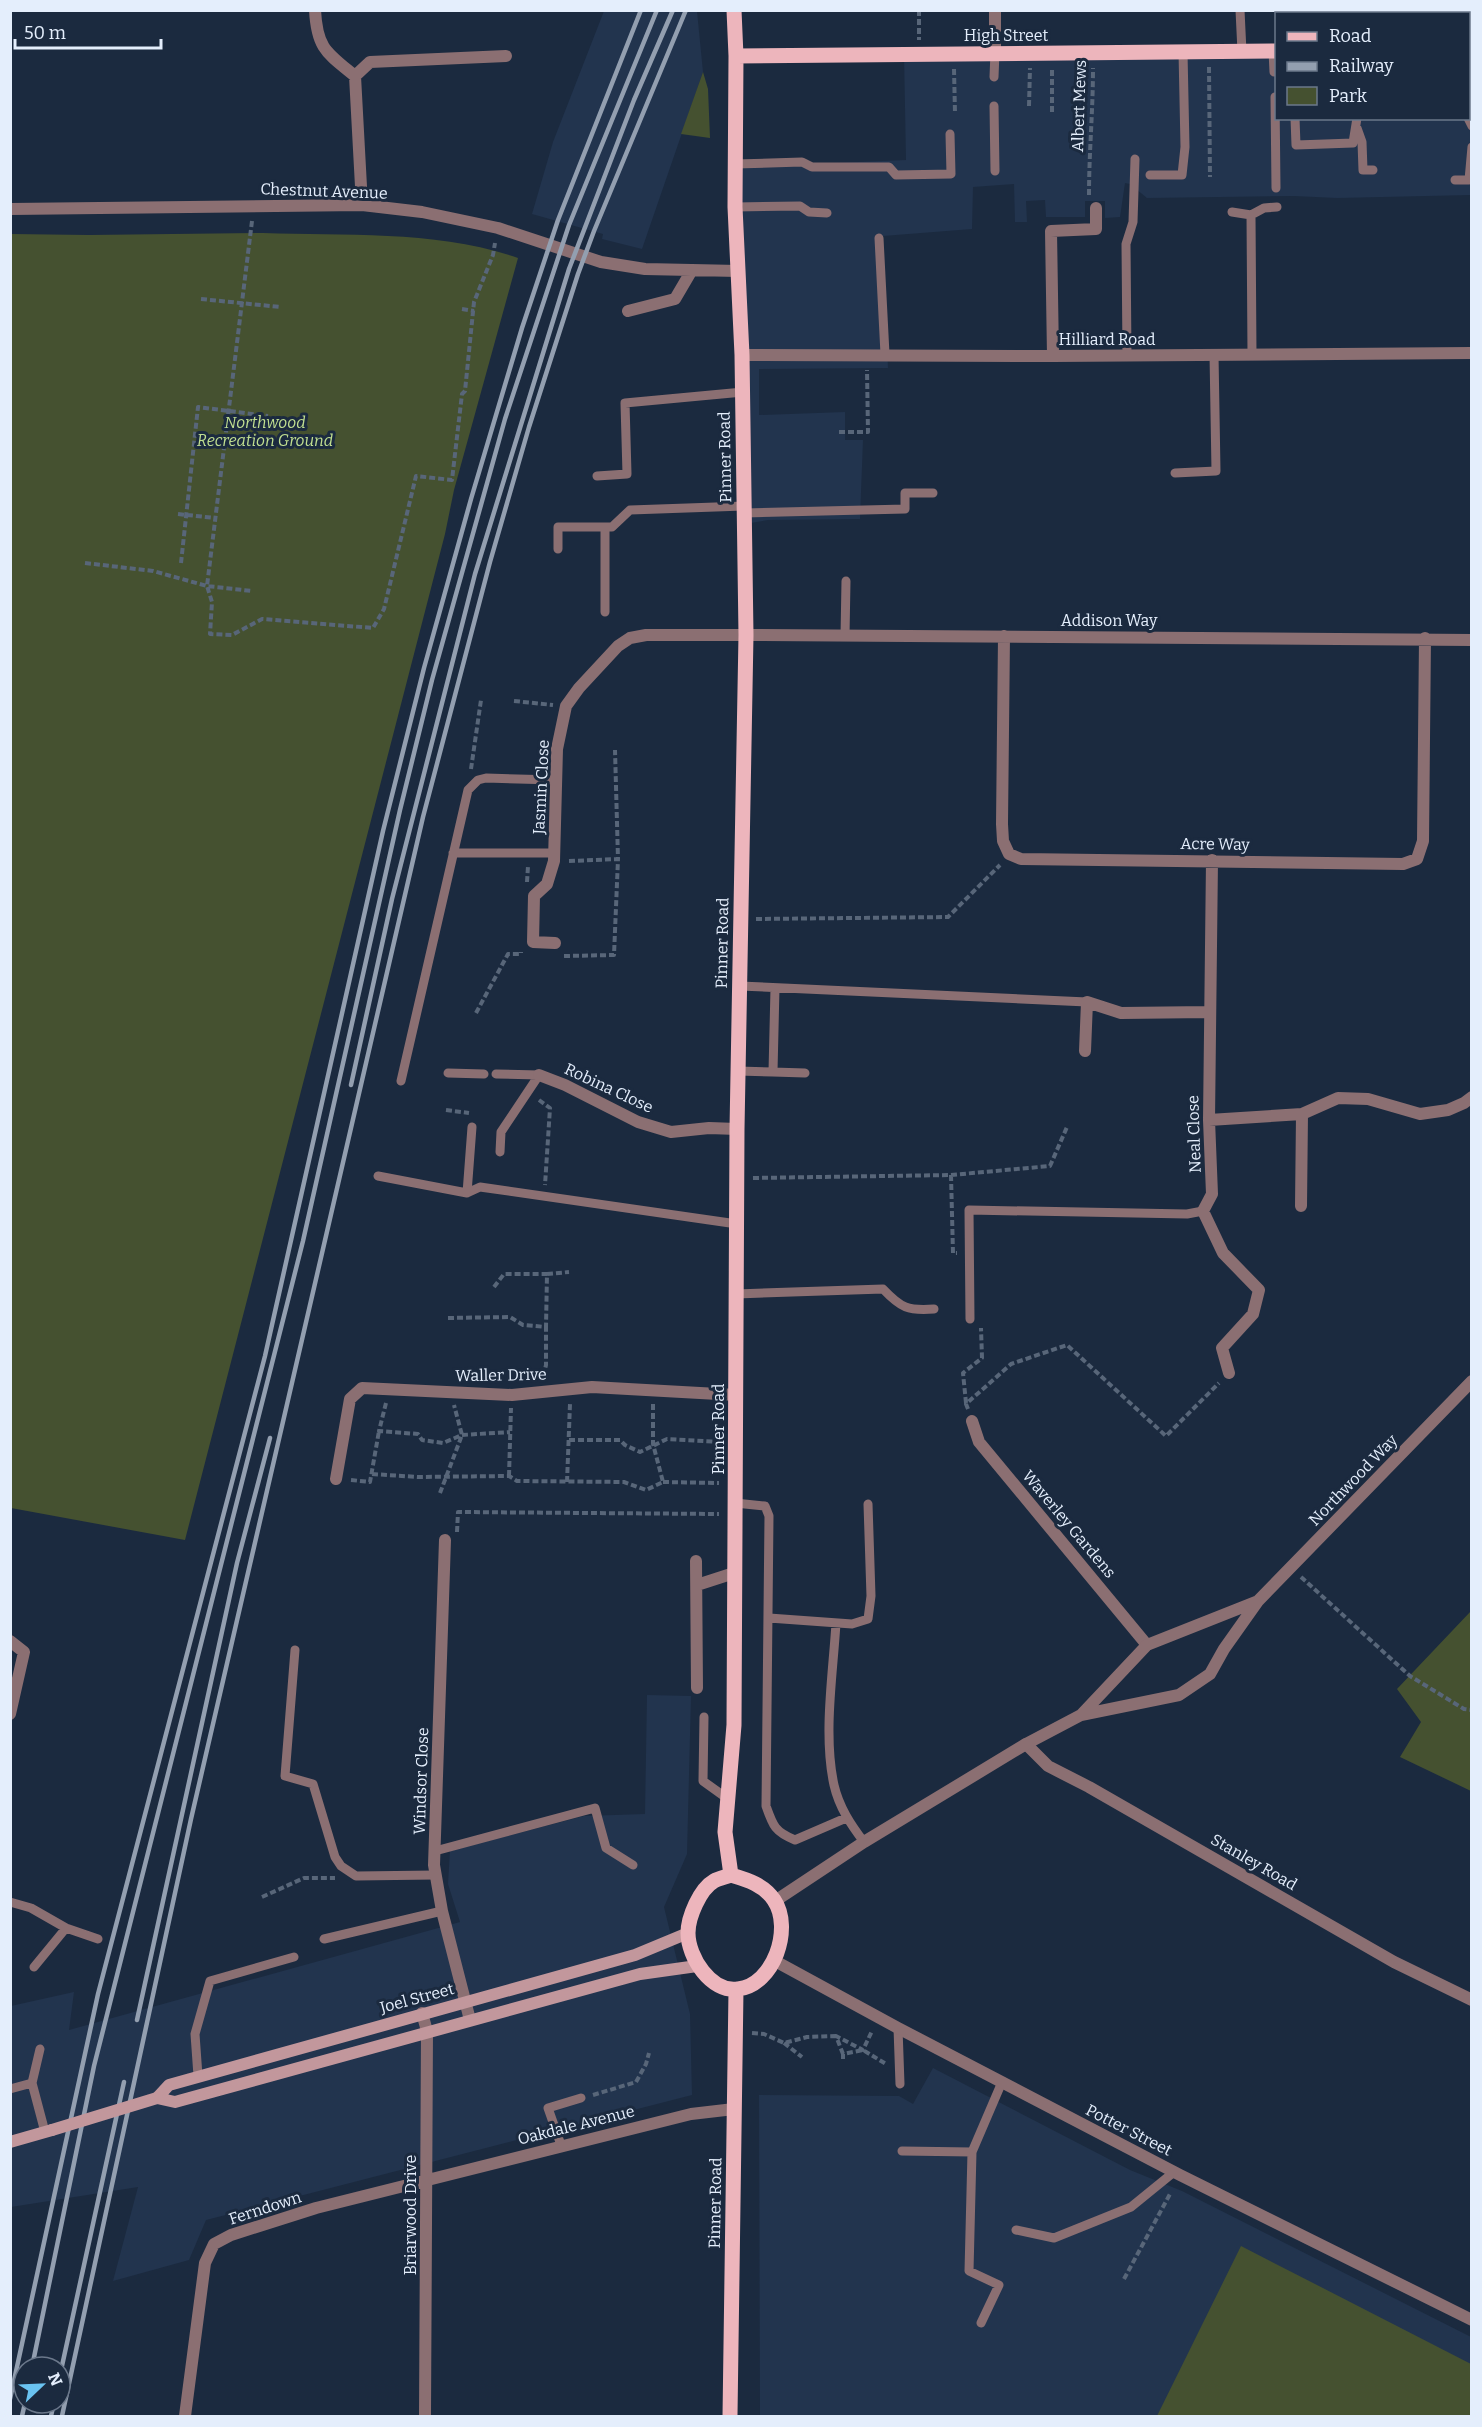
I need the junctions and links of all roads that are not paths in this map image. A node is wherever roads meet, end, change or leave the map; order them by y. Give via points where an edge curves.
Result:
1 (315, 10) edge
2 (734, 10) edge
3 (995, 10) edge
4 (1240, 10) edge
5 (1470, 48) edge
6 (1242, 51) junction
7 (1275, 51) edge
8 (995, 52) junction
9 (1183, 52) junction
10 (506, 56) dead end
11 (736, 56) junction
12 (1274, 72) dead end
13 (355, 76) junction
14 (994, 77) dead end
15 (1472, 78) edge
16 (994, 106) dead end
17 (1275, 120) edge
18 (1295, 120) edge
19 (1357, 122) edge
20 (950, 134) dead end
21 (1472, 147) edge
22 (1135, 159) dead end
23 (735, 164) junction
24 (1373, 170) dead end
25 (994, 171) dead end
26 (1150, 175) dead end
27 (1455, 180) dead end
28 (1276, 188) dead end
29 (362, 205) junction
30 (735, 207) junction
31 (1277, 207) dead end
32 (1096, 208) dead end
33 (10, 209) edge
34 (1232, 212) dead end
35 (827, 213) dead end
36 (1251, 215) junction
37 (879, 238) dead end
38 (692, 270) junction
39 (738, 271) junction
40 (627, 311) dead end
41 (1472, 353) edge
42 (885, 354) junction
43 (1214, 354) junction
44 (1252, 354) junction
45 (742, 355) junction
46 (1127, 355) junction
47 (1053, 356) junction
48 (742, 392) junction
49 (1175, 473) dead end
50 (597, 476) dead end
51 (933, 493) dead end
52 (744, 509) junction
53 (605, 527) junction
54 (558, 549) dead end
55 (846, 581) dead end
56 (605, 612) dead end
57 (746, 635) junction
58 (845, 636) junction
59 (1004, 636) junction
60 (1425, 638) junction
61 (1472, 640) edge
62 (556, 780) junction
63 (453, 853) junction
64 (554, 857) junction
65 (1212, 860) junction
66 (555, 943) dead end
67 (740, 986) junction
68 (775, 988) junction
69 (1087, 1002) junction
70 (1209, 1012) junction
71 (1086, 1051) dead end
72 (738, 1071) junction
73 (773, 1072) junction
74 (805, 1073) dead end
75 (448, 1074) dead end
76 (484, 1074) dead end
77 (496, 1074) dead end
78 (539, 1076) junction
79 (401, 1081) dead end
80 (1472, 1097) edge
81 (1302, 1114) junction
82 (1209, 1120) junction
83 (472, 1128) dead end
84 (737, 1129) junction
85 (500, 1152) dead end
86 (378, 1176) dead end
87 (467, 1193) junction
88 (1301, 1206) dead end
89 (1203, 1211) junction
90 (737, 1224) junction
91 (736, 1294) junction
92 (934, 1309) dead end
93 (970, 1319) road end
94 (1229, 1373) road end
95 (1472, 1381) edge
96 (736, 1395) junction
97 (972, 1421) road end
98 (336, 1479) road end
99 (868, 1504) dead end
100 (735, 1509) junction
101 (445, 1540) road end
102 (696, 1561) dead end
103 (734, 1573) junction
104 (697, 1585) junction
105 (1258, 1601) junction
106 (769, 1618) junction
107 (836, 1623) junction
108 (10, 1641) edge
109 (1147, 1645) junction
110 (295, 1650) dead end
111 (697, 1688) dead end
112 (10, 1714) edge
113 (1082, 1715) junction
114 (704, 1717) dead end
115 (1026, 1744) junction
116 (728, 1799) junction
117 (846, 1818) junction
118 (864, 1842) junction
119 (435, 1851) junction
120 (633, 1865) dead end
121 (435, 1875) junction
122 (731, 1875) junction
123 (775, 1901) junction
124 (10, 1902) edge
125 (442, 1911) junction
126 (66, 1928) junction
127 (688, 1933) junction
128 (98, 1939) dead end
129 (324, 1939) dead end
130 (294, 1957) dead end
131 (775, 1961) junction
132 (697, 1966) junction
133 (34, 1967) dead end
134 (736, 1990) junction
135 (1472, 2000) edge
136 (466, 2002) junction
137 (422, 2013) junction
138 (470, 2020) junction
139 (897, 2028) junction
140 (426, 2031) junction
141 (40, 2049) dead end
142 (198, 2076) junction
143 (1002, 2082) junction
144 (32, 2083) junction
145 (900, 2084) dead end
146 (10, 2088) edge
147 (157, 2098) junction
148 (581, 2098) road end
149 (734, 2109) junction
150 (48, 2131) junction
151 (10, 2142) edge
152 (561, 2145) junction
153 (902, 2151) dead end
154 (972, 2152) junction
155 (1177, 2174) junction
156 (427, 2181) junction
157 (1016, 2230) dead end
158 (1472, 2320) edge
159 (981, 2323) dead end
160 (185, 2416) edge
161 (425, 2416) edge
162 (730, 2416) edge

1 - 13 street via 323,50
2 - 11 main road, Pinner Road
3 - 8 street
4 - 6 lane
5 - 15 lane
6 - 7 main road, High Street
6 - 9 main road, High Street
7 - 12 lane
8 - 9 main road, High Street
8 - 11 main road, High Street
8 - 14 lane
9 - 26 lane via 1182,175
10 - 13 street via 370,62
11 - 23 main road, Pinner Road
13 - 29 street
16 - 25 lane
17 - 28 lane
18 - 19 lane via 1296,145 1353,143
19 - 24 lane via 1363,170
20 - 23 lane via 951,174 896,175 889,167 812,167 802,162
21 - 27 lane via 1469,180
22 - 46 lane via 1133,222 1126,244
23 - 30 main road, Pinner Road
29 - 33 street, Chestnut Avenue
29 - 38 street, Chestnut Avenue via 422,212 498,228 601,262 645,269
30 - 35 lane via 800,206 809,212
30 - 39 main road, Pinner Road
31 - 36 lane
32 - 47 street via 1096,229 1051,231
34 - 36 lane
36 - 44 lane
37 - 42 lane
38 - 39 street, Chestnut Avenue
38 - 40 street via 675,299
39 - 45 main road, Pinner Road
41 - 44 street, Hilliard Road
42 - 45 street, Hilliard Road
42 - 47 street, Hilliard Road
43 - 44 street, Hilliard Road
43 - 46 street, Hilliard Road
43 - 49 lane via 1216,471
45 - 48 main road, Pinner Road
46 - 47 street, Hilliard Road
48 - 50 lane via 625,403 627,474
48 - 52 main road, Pinner Road
51 - 52 lane via 905,493 905,509
52 - 53 lane via 630,510 612,527
52 - 57 main road, Pinner Road
53 - 54 lane via 558,527
53 - 56 lane
55 - 58 lane
57 - 58 street, Addison Way
57 - 62 street, Jasmin Close via 646,635 630,638 618,646 566,706 557,748
57 - 67 main road, Pinner Road
58 - 59 street, Addison Way
59 - 60 street, Addison Way
59 - 65 street, Acre Way via 1002,824 1009,854 1021,858
60 - 61 street, Addison Way
60 - 65 street, Acre Way via 1423,841 1417,860 1403,864
62 - 63 lane via 478,780 468,790
62 - 64 street, Jasmin Close
63 - 64 lane via 529,853
63 - 79 lane
64 - 66 street, Jasmin Close via 548,884 534,896 533,942
65 - 70 street, Neal Close
67 - 68 lane
67 - 72 main road, Pinner Road
68 - 69 lane
68 - 73 lane
69 - 70 street via 1121,1013
69 - 71 street
70 - 82 street, Neal Close
72 - 73 lane
72 - 84 main road, Pinner Road
73 - 74 lane
75 - 76 lane
77 - 78 lane
78 - 84 street, Robina Close via 565,1084 638,1122 671,1132
78 - 85 lane via 501,1132
80 - 81 street via 1448,1110 1420,1114 1368,1099 1338,1098
81 - 82 street
81 - 88 street
82 - 89 street, Neal Close via 1212,1194
83 - 87 lane
84 - 90 main road, Pinner Road
86 - 87 lane
87 - 90 lane via 480,1187
89 - 93 lane via 1187,1214 969,1210
89 - 94 street via 1223,1253 1258,1290 1253,1314 1222,1348
90 - 91 main road, Pinner Road
91 - 92 lane via 883,1289 896,1304 913,1311
91 - 96 main road, Pinner Road
95 - 105 street, Northwood Way
96 - 98 street, Waller Drive via 571,1388 512,1395 362,1389 350,1399
96 - 100 main road, Pinner Road
97 - 109 street, Waverley Gardens via 979,1442
99 - 107 lane via 868,1620
100 - 103 main road, Pinner Road
100 - 106 lane via 765,1506 769,1516
101 - 119 street, Windsor Close
102 - 104 street
103 - 104 street
103 - 116 main road, Pinner Road via 734,1725
104 - 111 street
105 - 109 street
105 - 113 street, Northwood Way via 1210,1674 1179,1695
106 - 107 lane
106 - 117 lane via 766,1806 773,1827 795,1840
107 - 117 lane via 830,1739 834,1786
108 - 112 street via 24,1652
109 - 113 street
110 - 121 lane via 285,1776 314,1784 335,1857 356,1876
113 - 115 street
114 - 116 lane via 703,1781
115 - 118 street
115 - 135 street, Stanley Road via 1048,1766 1394,1962
116 - 122 main road, Pinner Road via 725,1832
117 - 118 lane
118 - 123 street
119 - 120 lane via 596,1808 606,1848
119 - 121 street, Windsor Close
121 - 125 street, Windsor Close
122 - 123 main road via 763,1888
122 - 127 main road via 702,1891
123 - 131 main road via 780,1918 780,1946
124 - 126 lane via 31,1908
125 - 129 lane
125 - 136 street, Windsor Close
126 - 128 lane
126 - 133 lane
127 - 132 main road
127 - 136 main road, Joel Street via 635,1955
130 - 142 lane via 210,1981 195,2034
131 - 134 main road via 764,1976
131 - 139 street, Potter Street
132 - 134 main road via 711,1980
132 - 138 main road, Joel Street via 640,1974
134 - 149 main road, Pinner Road
136 - 137 main road, Joel Street
136 - 138 street, Windsor Close
137 - 140 street, Briarwood Drive
137 - 142 main road, Joel Street
138 - 140 main road, Joel Street
139 - 143 street, Potter Street
139 - 145 lane
140 - 147 main road, Joel Street via 175,2102
140 - 156 street, Briarwood Drive
141 - 144 lane
142 - 147 main road, Joel Street via 170,2085
143 - 154 lane
143 - 155 street, Potter Street
144 - 146 lane
144 - 150 lane
147 - 150 main road, Joel Street, bridge
148 - 152 lane via 548,2108
149 - 152 street, Oakdale Avenue via 691,2114
149 - 162 main road, Pinner Road
150 - 151 main road, Joel Street
152 - 156 street, Oakdale Avenue
153 - 154 lane
154 - 159 lane via 969,2271 999,2285
155 - 157 lane via 1131,2207 1054,2238
155 - 158 street, Potter Street
156 - 160 street, Ferndown via 316,2208 214,2244 205,2264
156 - 161 street, Briarwood Drive

